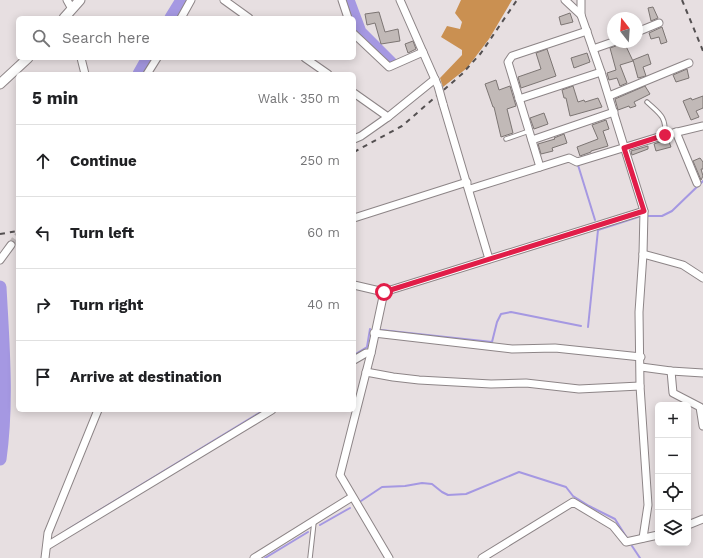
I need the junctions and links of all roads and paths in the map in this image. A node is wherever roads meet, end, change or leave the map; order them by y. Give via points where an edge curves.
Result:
1 (192, 0) edge
2 (224, 0) edge
3 (342, 0) edge
4 (400, 0) edge
5 (565, 0) edge
6 (581, 0) edge
7 (581, 15) junction
8 (182, 16) edge
9 (246, 16) edge
10 (347, 16) edge
11 (659, 23) dead end
12 (643, 30) edge
13 (587, 31) junction
14 (356, 36) edge
15 (607, 44) edge
16 (593, 49) junction
17 (423, 52) junction
18 (26, 60) edge
19 (82, 60) edge
20 (156, 60) edge
21 (309, 60) edge
22 (689, 63) dead end
23 (84, 72) edge
24 (148, 72) edge
25 (325, 72) edge
26 (601, 72) junction
27 (436, 82) junction
28 (0, 84) edge
29 (356, 93) edge
30 (608, 96) junction
31 (519, 99) junction
32 (648, 102) dead end
33 (614, 112) junction
34 (388, 117) junction
35 (703, 126) edge
36 (529, 131) junction
37 (676, 132) junction
38 (665, 135) junction
39 (356, 138) edge
40 (506, 139) dead end
41 (532, 140) junction
42 (624, 148) junction
43 (540, 167) junction
44 (467, 182) junction
45 (697, 183) dead end
46 (470, 189) junction
47 (644, 211) junction
48 (356, 217) edge
49 (11, 245) tunnel mouth
50 (643, 254) junction
51 (489, 258) junction
52 (0, 260) edge
53 (703, 278) edge
54 (356, 285) edge
55 (384, 292) junction
56 (374, 333) junction
57 (371, 353) junction
58 (641, 357) junction
59 (356, 359) edge
60 (641, 367) junction
61 (671, 371) junction
62 (366, 372) junction
63 (703, 373) edge
64 (640, 386) junction
65 (97, 412) edge
66 (269, 412) edge
67 (356, 412) edge
68 (356, 412) edge
69 (703, 426) edge
70 (352, 498) junction
71 (703, 519) edge
72 (314, 522) junction
73 (691, 525) edge
74 (655, 535) edge
75 (642, 538) junction
76 (47, 546) junction
77 (46, 558) edge
78 (254, 558) edge
79 (310, 558) edge
80 (389, 558) edge
81 (482, 558) edge

1 - 8 street
2 - 9 street
3 - 10 street
4 - 17 street
5 - 7 street
6 - 7 street
7 - 13 street
11 - 12 street
13 - 16 street
13 - 31 street via 512,56 508,62
14 - 17 street via 389,68
15 - 16 street
16 - 26 street
17 - 27 street
18 - 28 main road
19 - 23 street
20 - 24 street
21 - 25 street
22 - 30 street
26 - 30 street
26 - 31 street
27 - 34 street
27 - 44 street, bridge
29 - 34 street
30 - 33 street
31 - 36 street
32 - 38 lane via 662,116
33 - 41 street
33 - 42 street
34 - 39 street
35 - 37 street
36 - 40 lane
36 - 41 street
37 - 38 street
37 - 45 street
38 - 42 street
41 - 43 street
42 - 43 street via 577,162 569,158
42 - 47 street
43 - 46 street
44 - 46 street
44 - 48 street
46 - 51 street
47 - 50 street
47 - 51 street
49 - 52 street
50 - 53 street via 683,266
50 - 58 street via 639,312
51 - 55 street
54 - 55 street
55 - 56 street
56 - 57 street
56 - 58 street via 512,349 555,348
57 - 59 street
57 - 62 street
58 - 60 street
60 - 61 street
60 - 64 street
61 - 63 street
61 - 69 street via 673,393 700,407
62 - 64 street via 419,380 526,383 579,389
62 - 68 street
64 - 75 street via 648,505
65 - 76 street via 48,533
66 - 76 street
67 - 70 street via 340,475
70 - 72 street
70 - 80 street
71 - 73 street
72 - 78 street
72 - 79 lane
74 - 75 street
75 - 81 street via 626,542 613,526 573,502
76 - 77 street

